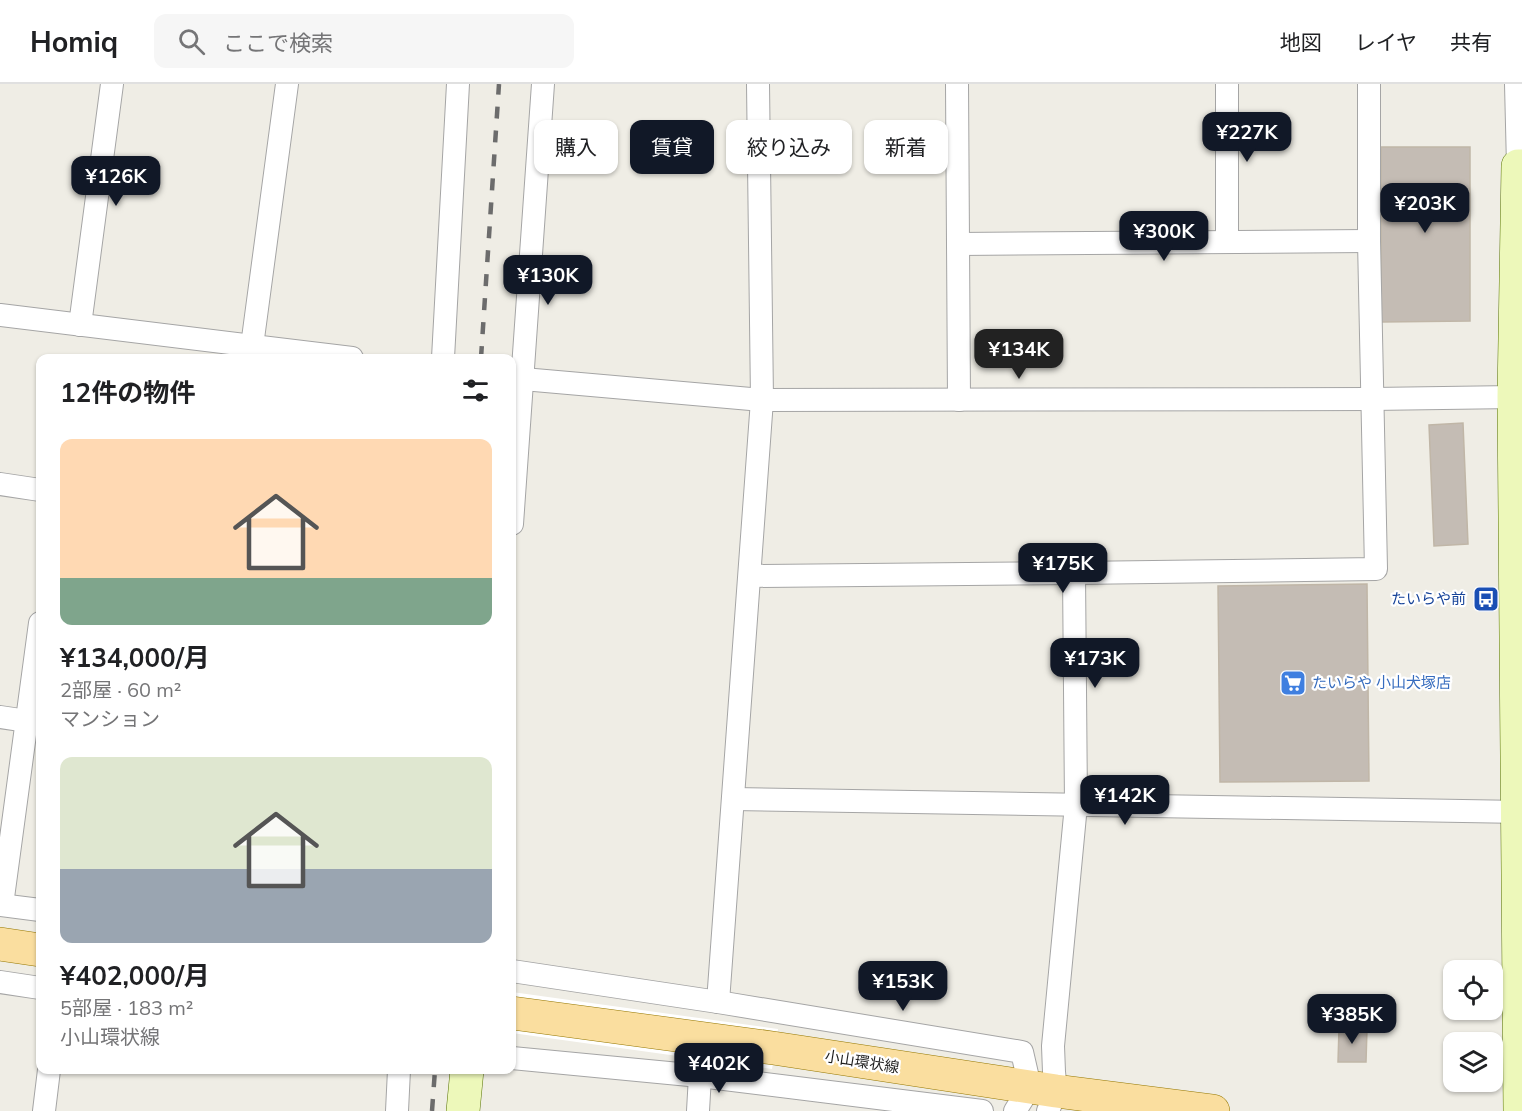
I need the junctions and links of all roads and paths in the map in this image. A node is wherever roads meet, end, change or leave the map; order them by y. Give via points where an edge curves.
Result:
1 (112, 84) edge
2 (287, 84) edge
3 (458, 84) edge
4 (543, 84) edge
5 (758, 84) edge
6 (957, 84) edge
7 (1227, 84) edge
8 (1369, 84) edge
9 (1516, 84) edge
10 (1520, 166) edge
11 (1369, 241) junction
12 (1227, 242) junction
13 (958, 244) junction
14 (0, 315) edge
15 (80, 325) junction
16 (252, 346) junction
17 (319, 354) edge
18 (443, 354) edge
19 (522, 380) junction
20 (1514, 397) junction
21 (1372, 399) junction
22 (762, 400) junction
23 (960, 400) junction
24 (516, 466) edge
25 (0, 484) edge
26 (36, 489) edge
27 (1074, 573) junction
28 (750, 576) junction
29 (36, 653) edge
30 (0, 717) edge
31 (27, 721) junction
32 (733, 799) junction
33 (1076, 805) junction
34 (1520, 812) edge
35 (1, 905) edge
36 (36, 909) edge
37 (0, 944) edge
38 (36, 949) edge
39 (516, 972) edge
40 (0, 982) edge
41 (36, 987) edge
42 (718, 1002) junction
43 (516, 1014) edge
44 (516, 1058) edge
45 (49, 1074) edge
46 (399, 1074) edge
47 (467, 1074) edge
48 (700, 1076) junction
49 (1037, 1100) edge
50 (848, 1103) edge
51 (44, 1111) edge
52 (397, 1111) edge
53 (463, 1111) edge
54 (699, 1111) edge
55 (982, 1111) edge
56 (1213, 1111) edge
57 (1520, 1111) edge

1 - 15 street
2 - 16 street
3 - 18 street
4 - 19 street
5 - 22 street
6 - 13 street
7 - 12 street
8 - 11 street
9 - 10 street
10 - 20 street
11 - 12 street
11 - 21 street
12 - 13 street
13 - 23 street
14 - 15 street
15 - 16 street
16 - 17 street
19 - 22 street
19 - 24 street
20 - 21 street
20 - 34 street
21 - 23 street
21 - 27 street via 1377,569
22 - 23 street
22 - 28 street
25 - 26 street
27 - 28 street
27 - 33 street
28 - 32 street
29 - 31 street
30 - 31 street
31 - 35 street
32 - 33 street
32 - 42 street
33 - 34 street
33 - 49 street via 1053,1072
34 - 57 street
35 - 36 street
37 - 38 main road
39 - 42 street
40 - 41 street
42 - 49 street via 1022,1052
43 - 49 main road, 小山環状線 via 773,1048
44 - 48 street
45 - 51 street
46 - 52 street
47 - 53 street
48 - 50 street
48 - 54 street
49 - 56 main road, 小山環状線
50 - 55 street

